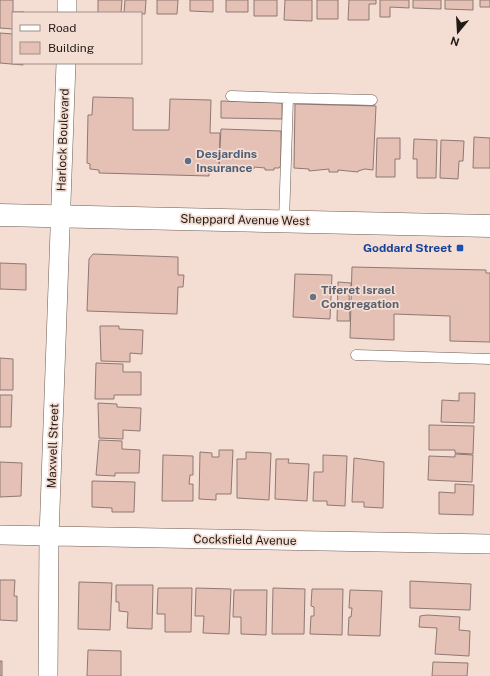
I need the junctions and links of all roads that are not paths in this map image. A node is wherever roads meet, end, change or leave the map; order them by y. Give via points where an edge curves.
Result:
1 (67, 0) edge
2 (67, 12) edge
3 (66, 64) edge
4 (231, 96) dead end
5 (288, 98) junction
6 (372, 100) dead end
7 (0, 215) edge
8 (61, 216) junction
9 (284, 221) junction
10 (490, 226) edge
11 (356, 355) dead end
12 (490, 359) edge
13 (0, 535) edge
14 (49, 537) junction
15 (490, 544) edge
16 (48, 676) edge

1 - 2 street
3 - 8 street, Harlock Boulevard
4 - 5 lane
5 - 6 lane
5 - 9 lane
7 - 8 main road, Sheppard Avenue West
8 - 9 main road, Sheppard Avenue West
8 - 14 street, Maxwell Street
9 - 10 main road, Sheppard Avenue West
11 - 12 lane
13 - 14 street, Cocksfield Avenue
14 - 15 street, Cocksfield Avenue
14 - 16 street, Maxwell Street

